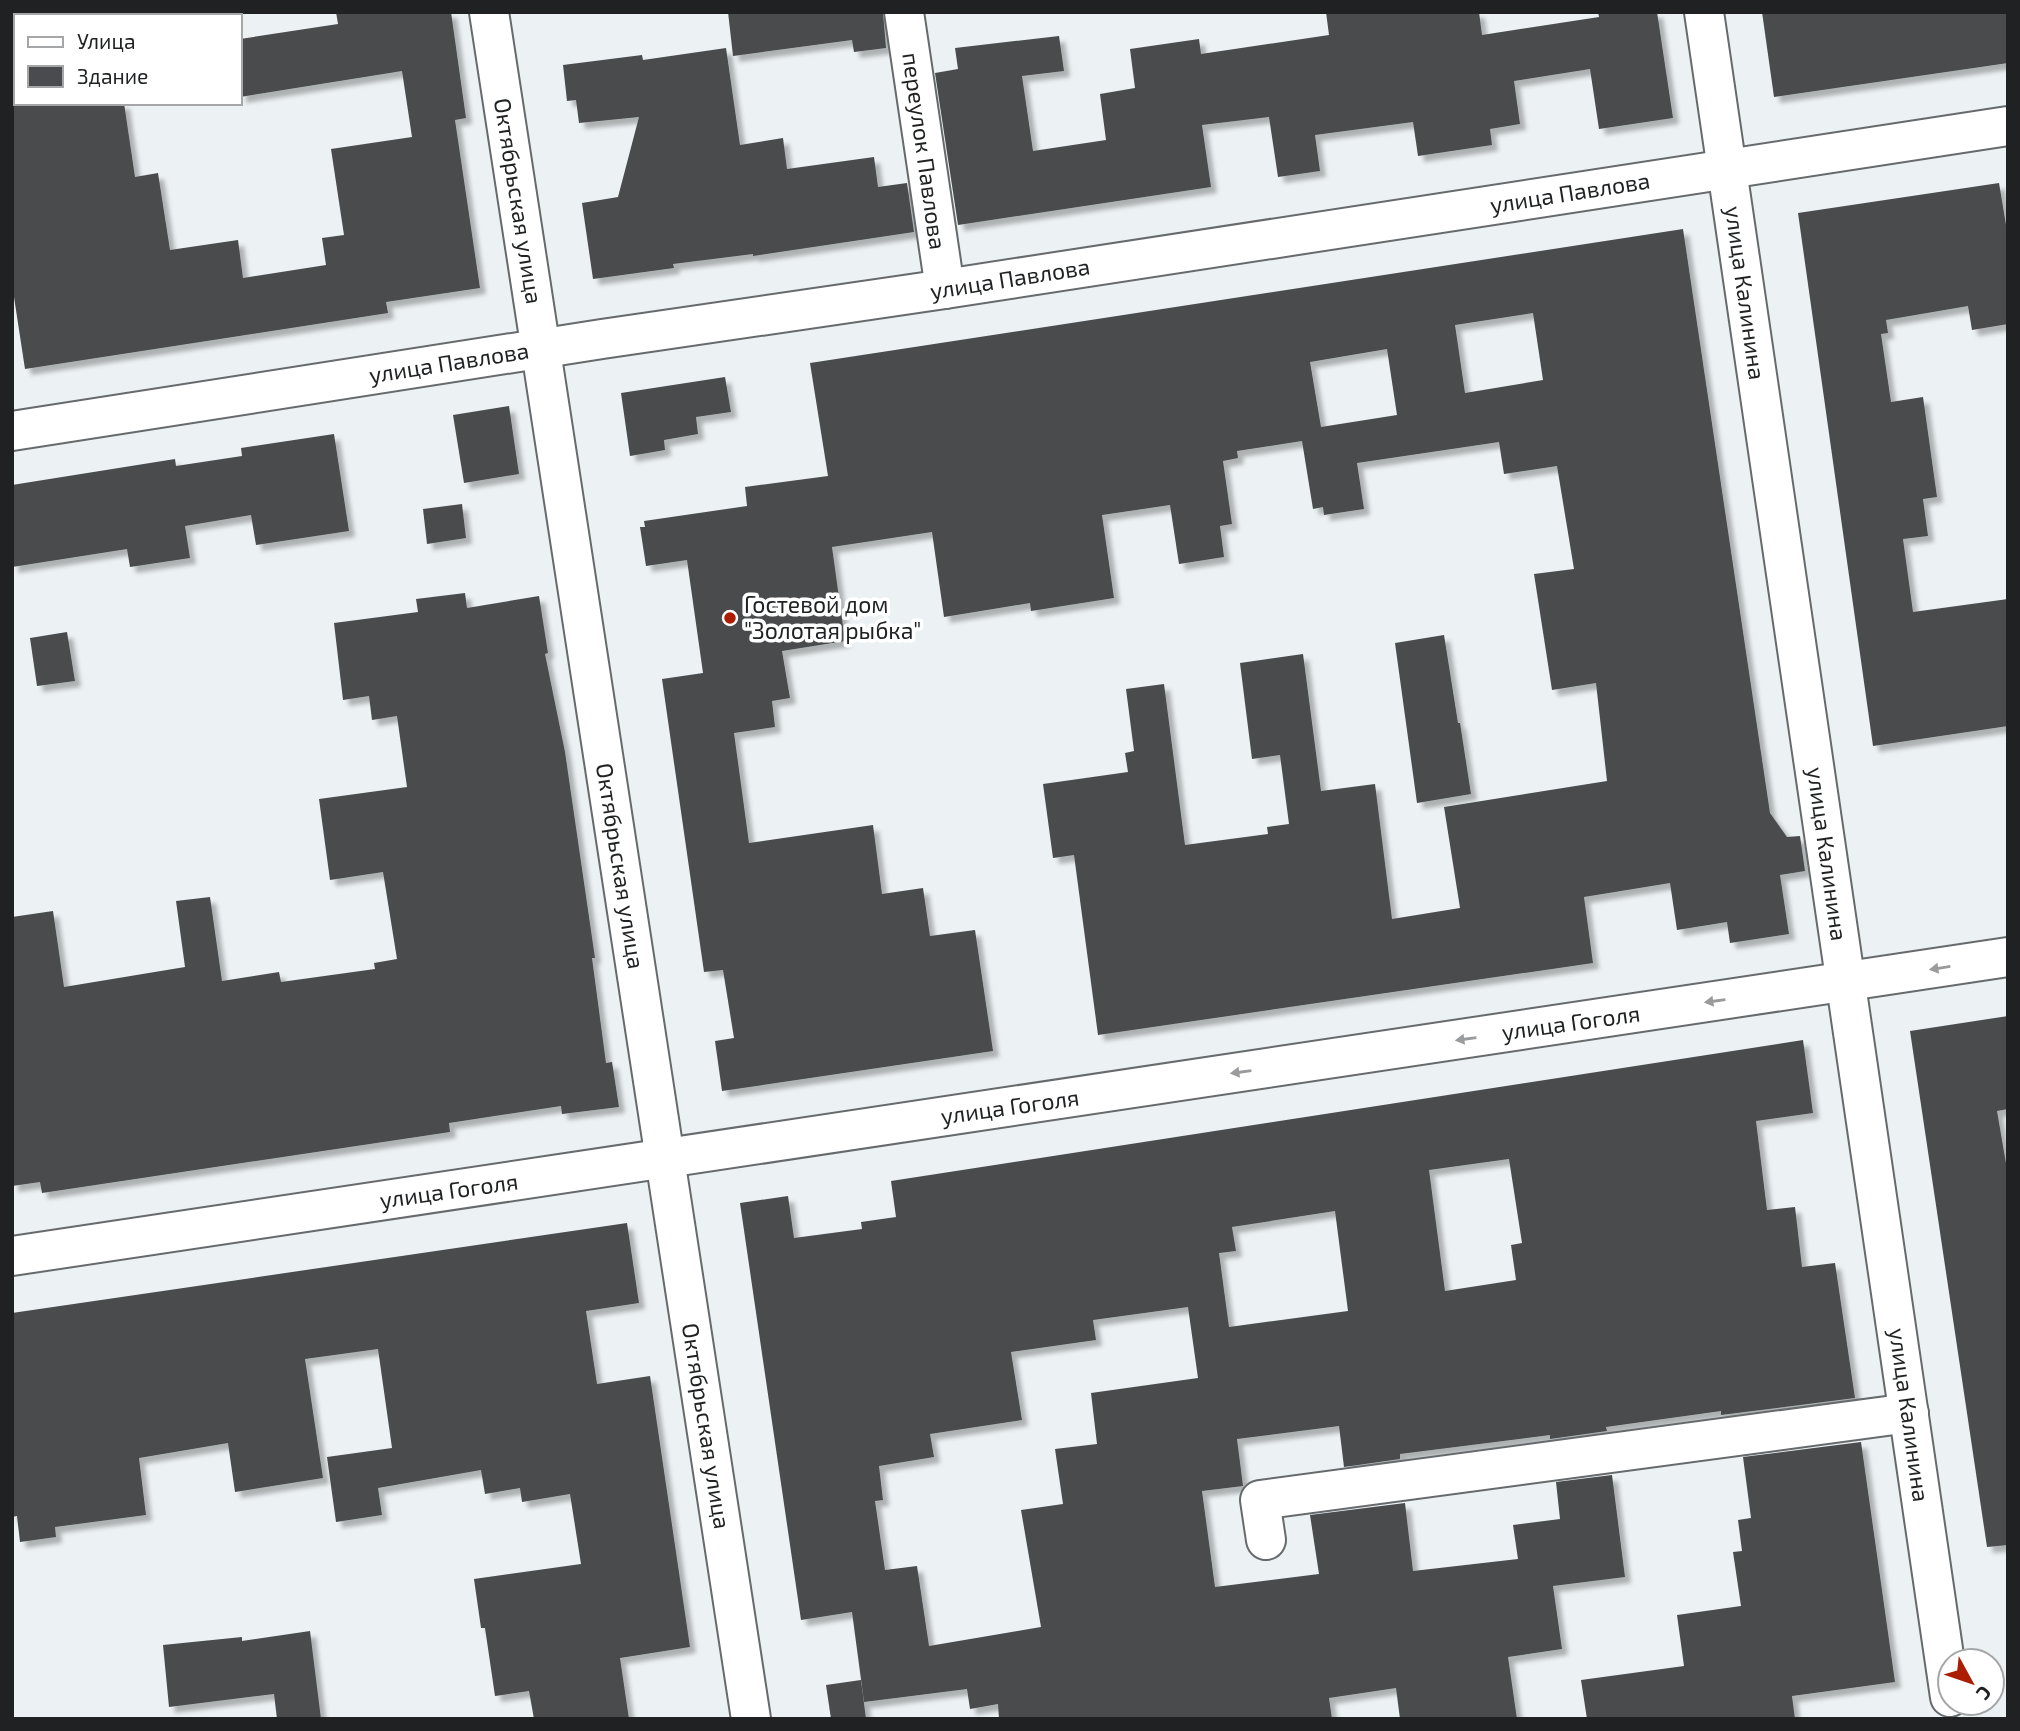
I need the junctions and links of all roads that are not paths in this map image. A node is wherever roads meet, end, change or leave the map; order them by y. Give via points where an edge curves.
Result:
1 (489, 12) edge
2 (904, 12) edge
3 (1704, 12) edge
4 (2008, 126) edge
5 (1727, 169) junction
6 (945, 289) junction
7 (541, 349) junction
8 (12, 431) edge
9 (2008, 957) edge
10 (1846, 982) junction
11 (664, 1158) junction
12 (12, 1256) edge
13 (1909, 1413) junction
14 (1266, 1540) dead end
15 (1943, 1647) edge
16 (751, 1719) edge

1 - 7 street, Октябрьская улица
2 - 6 street, переулок Павлова
3 - 5 street, улица Калинина
4 - 5 street, улица Павлова
5 - 6 street, улица Павлова
5 - 10 street, улица Калинина
6 - 7 street, улица Павлова
7 - 8 street, улица Павлова
7 - 11 street, Октябрьская улица
9 -> 10 street, улица Гоголя
10 -> 11 street, улица Гоголя
10 - 13 street, улица Калинина
11 - 12 street, улица Гоголя
11 - 16 street, Октябрьская улица
13 - 14 street via 1260,1500
13 - 15 street, улица Калинина

